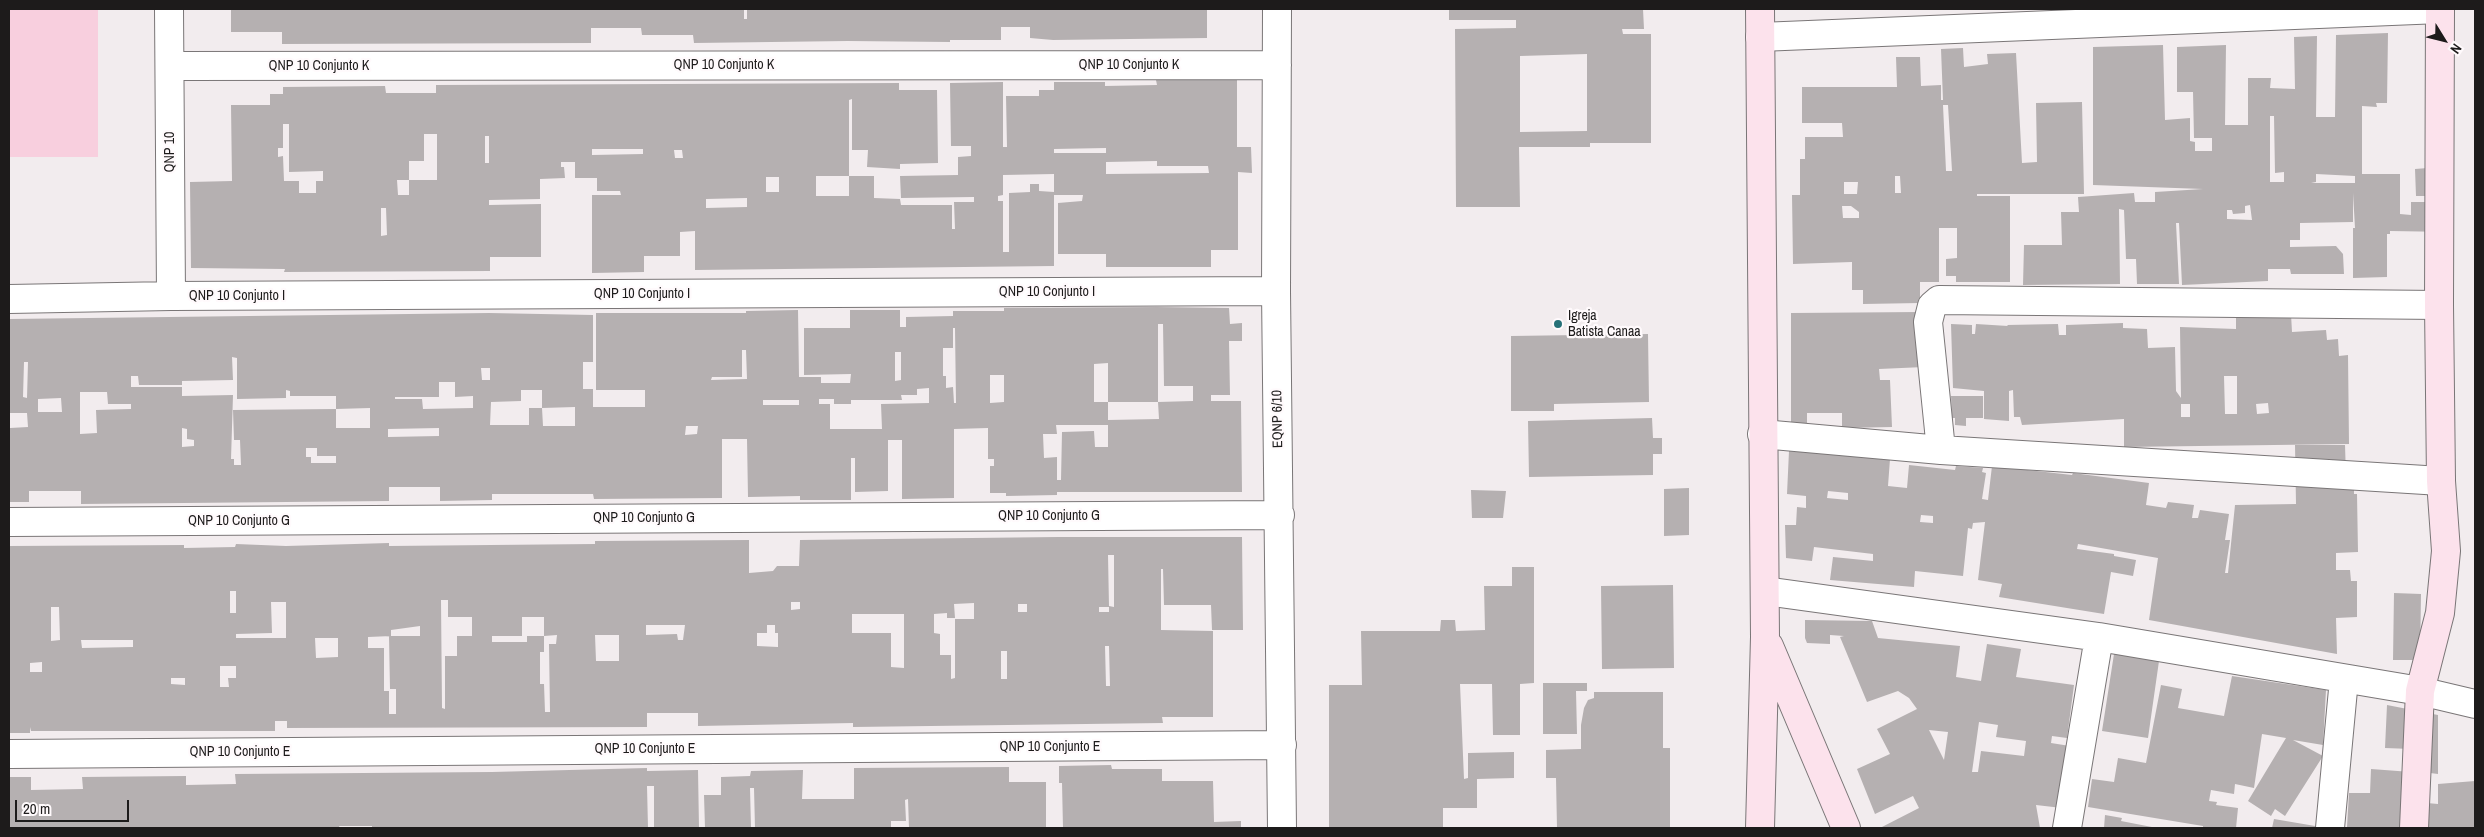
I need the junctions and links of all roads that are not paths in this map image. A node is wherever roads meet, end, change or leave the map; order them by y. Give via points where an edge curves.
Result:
1 (169, 9) edge
2 (1277, 9) edge
3 (1760, 9) edge
4 (2440, 9) edge
5 (2065, 17) edge
6 (1760, 36) junction
7 (1277, 65) junction
8 (170, 66) junction
9 (1276, 291) junction
10 (171, 296) junction
11 (9, 299) edge
12 (2439, 305) junction
13 (1762, 434) junction
14 (1942, 450) junction
15 (2441, 481) junction
16 (1280, 515) junction
17 (9, 522) edge
18 (1765, 591) junction
19 (1766, 637) junction
20 (2099, 638) junction
21 (2344, 679) junction
22 (2420, 691) junction
23 (2475, 704) edge
24 (1282, 745) junction
25 (9, 754) edge
26 (1282, 828) edge
27 (1760, 828) edge
28 (1846, 828) edge
29 (2068, 828) edge
30 (2330, 828) edge
31 (2414, 828) edge

1 - 8 street, QNP 10
2 - 7 street, EQNP 6/10
3 - 6 street
4 - 5 street
4 - 12 street
5 - 6 street
6 - 13 street
7 - 8 street, QNP 10 Conjunto K
7 - 9 street, EQNP 6/10
8 - 10 street, QNP 10
9 - 10 street, QNP 10 Conjunto I
9 - 16 street, EQNP 6/10
10 - 11 street, QNP 10 Conjunto I
12 - 14 street via 1939,300 1932,306 1928,322
12 - 15 street
13 - 14 street
13 - 18 street
14 - 15 street
15 - 22 street via 2446,551 2440,613
16 - 17 street, QNP 10 Conjunto G
16 - 24 street, EQNP 6/10
18 - 19 street
18 - 20 street
19 - 27 street
19 - 28 street
20 - 21 street
20 - 29 street
21 - 22 street
21 - 30 street
22 - 23 street
22 - 31 street
24 - 25 street, QNP 10 Conjunto E
24 - 26 street, EQNP 6/10

